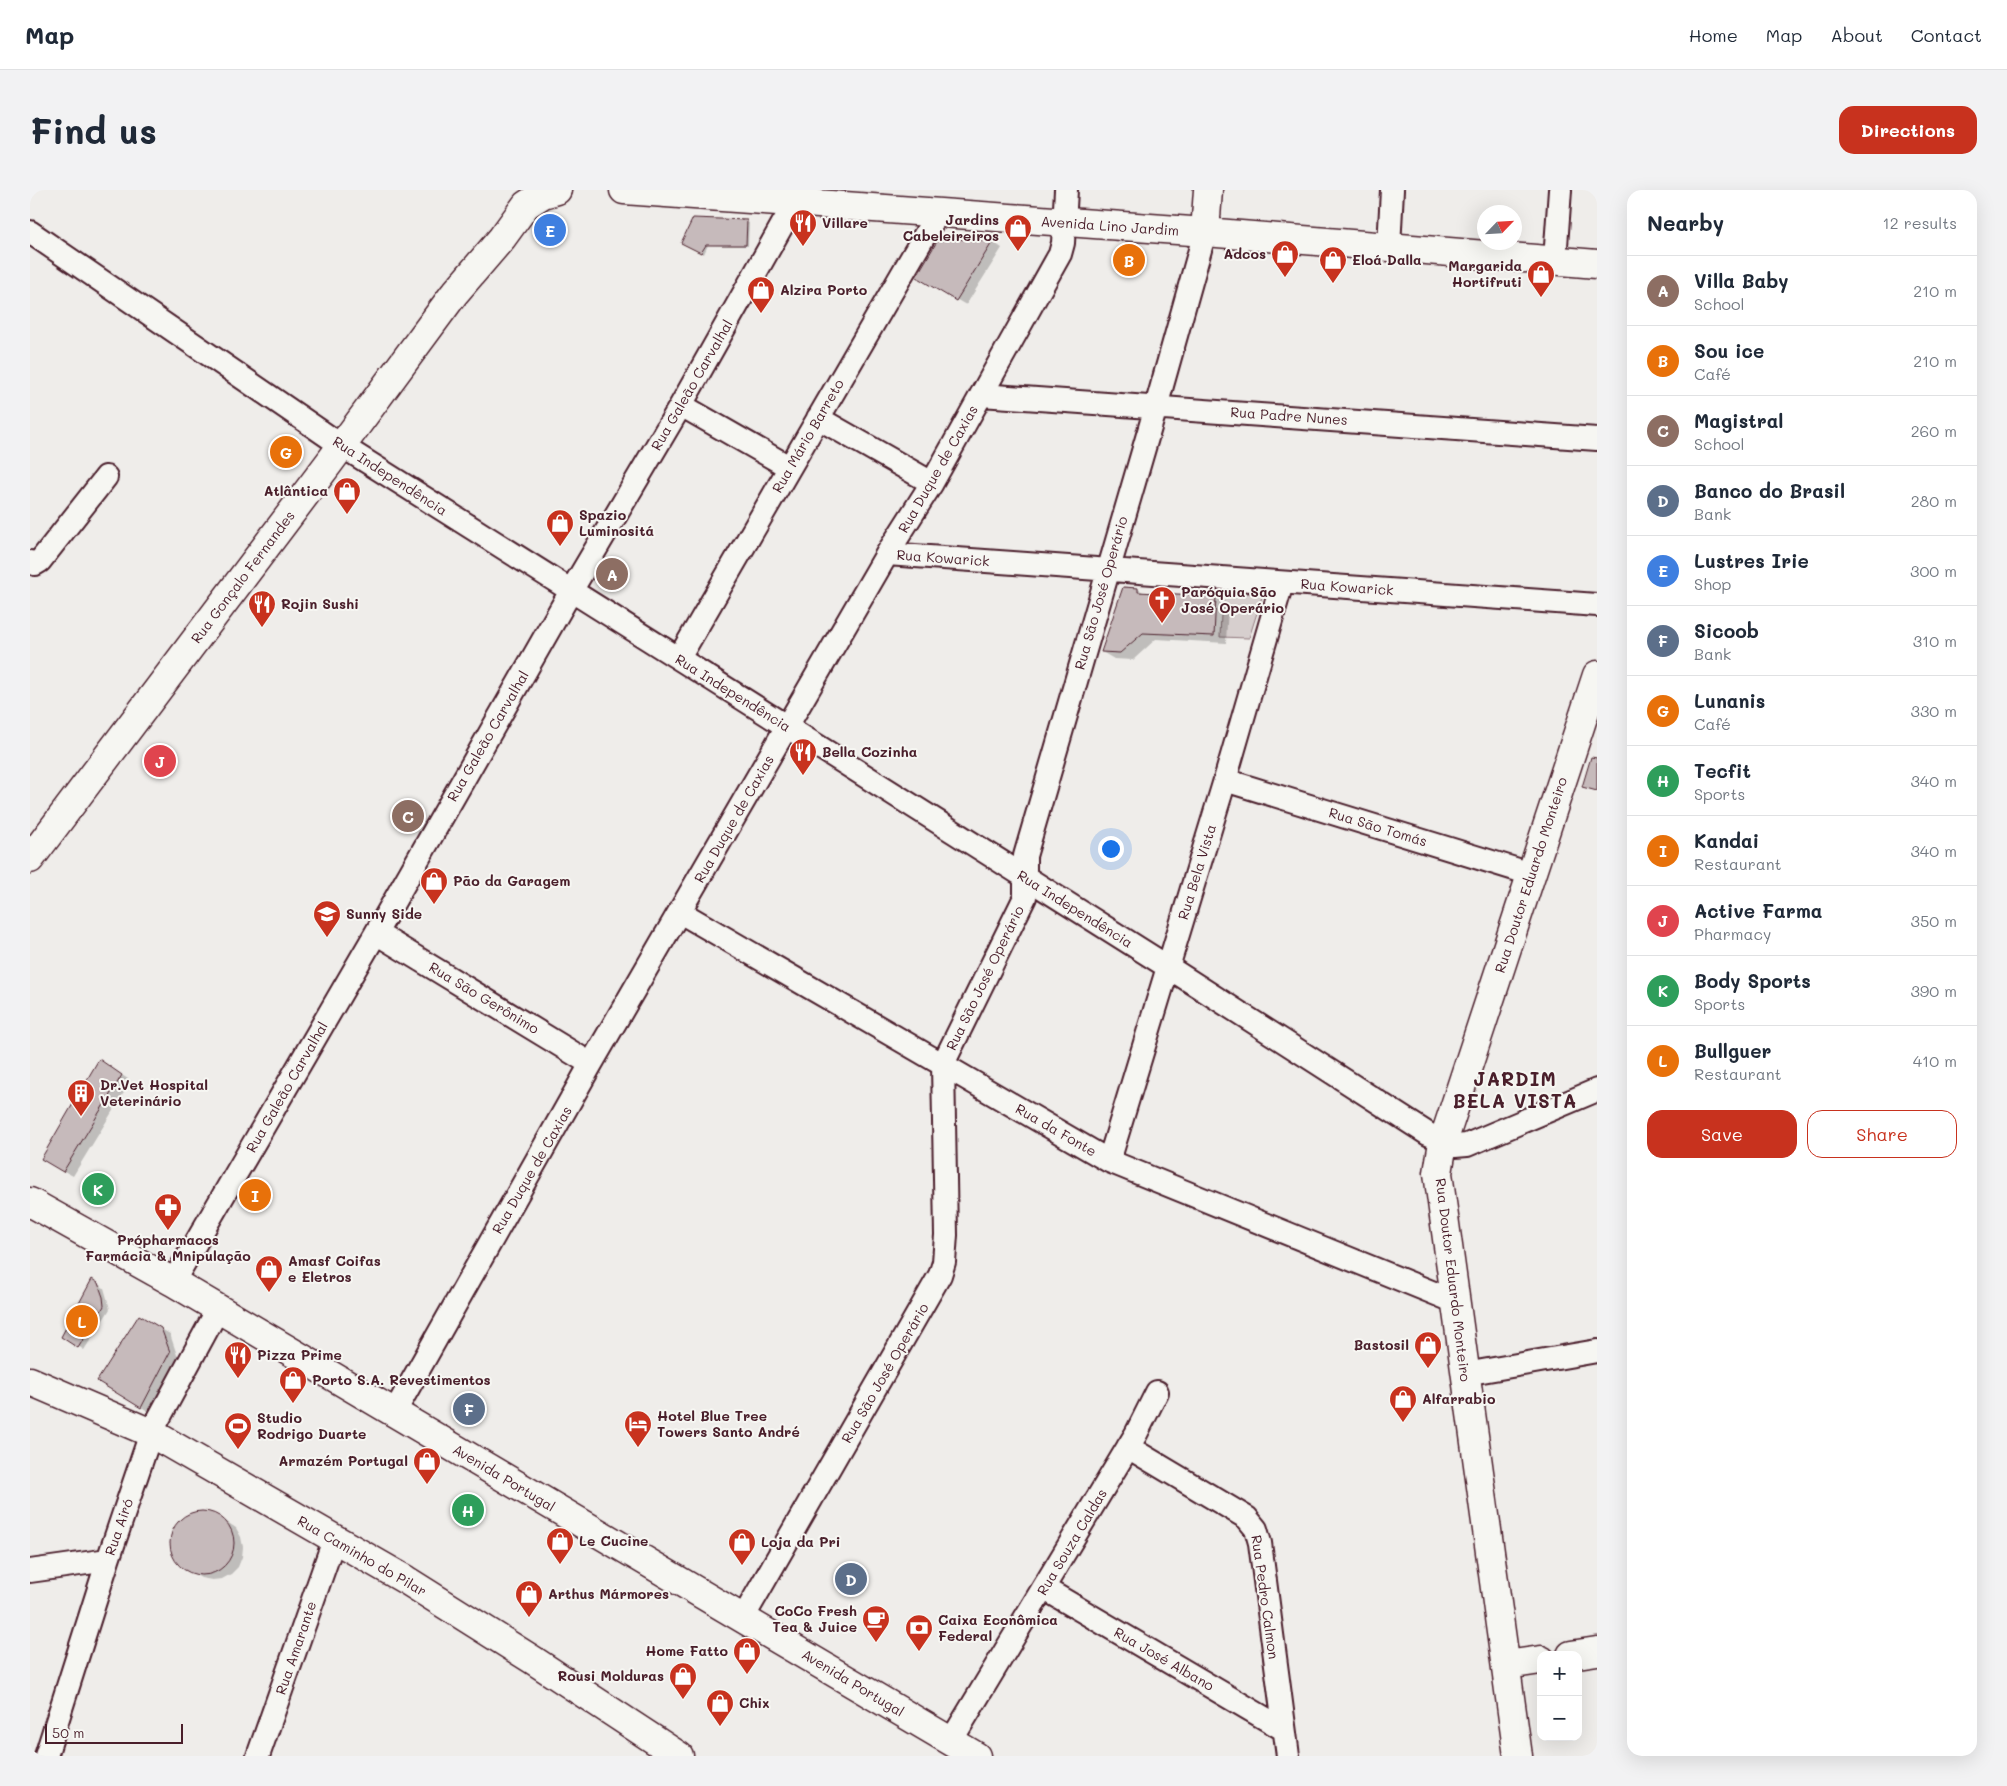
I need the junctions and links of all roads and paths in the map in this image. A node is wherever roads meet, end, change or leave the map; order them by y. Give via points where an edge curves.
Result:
1 (520, 190) edge
2 (557, 190) edge
3 (624, 190) edge
4 (1066, 190) edge
5 (1208, 190) edge
6 (1392, 190) edge
7 (1560, 190) edge
8 (801, 197) edge
9 (937, 214) junction
10 (1064, 222) junction
11 (30, 232) edge
12 (1205, 232) junction
13 (1388, 247) junction
14 (1554, 260) junction
15 (1597, 264) edge
16 (454, 294) junction
17 (981, 396) junction
18 (681, 405) junction
19 (1156, 407) junction
20 (818, 418) junction
21 (1597, 439) edge
22 (342, 446) junction
23 (790, 467) junction
24 (106, 477) dead end
25 (932, 483) junction
26 (887, 554) junction
27 (30, 562) edge
28 (1108, 569) junction
29 (1282, 582) junction
30 (570, 591) junction
31 (1597, 605) edge
32 (679, 658) junction
33 (1597, 675) edge
34 (787, 727) junction
35 (1225, 780) junction
36 (30, 859) edge
37 (1531, 874) junction
38 (1025, 878) junction
39 (680, 912) junction
40 (376, 933) junction
41 (1168, 967) junction
42 (592, 1064) junction
43 (943, 1064) junction
44 (1597, 1090) edge
45 (1443, 1142) junction
46 (1109, 1161) junction
47 (30, 1202) edge
48 (173, 1282) junction
49 (1456, 1302) junction
50 (218, 1309) junction
51 (1597, 1351) edge
52 (1465, 1374) junction
53 (30, 1381) edge
54 (1157, 1392) dead end
55 (394, 1413) junction
56 (151, 1433) junction
57 (1128, 1447) junction
58 (334, 1540) junction
59 (108, 1560) junction
60 (30, 1571) edge
61 (1045, 1589) junction
62 (743, 1618) junction
63 (1597, 1651) edge
64 (1582, 1653) edge
65 (1537, 1661) edge
66 (1506, 1665) junction
67 (1283, 1729) junction
68 (952, 1741) junction
69 (46, 1756) edge
70 (258, 1756) edge
71 (679, 1756) edge
72 (976, 1756) edge
73 (1288, 1756) edge
74 (1518, 1756) edge

1 - 16 main road, Rua Gonçalo Fernandes
2 - 16 main road, Rua Gonçalo Fernandes via 526,205
3 - 8 main road, Avenida Lino Jardim
4 - 10 street, Rua Duque de Caxias
5 - 12 main road, Rua São José Operário
6 - 13 street
7 - 14 street
8 - 9 main road, Avenida Lino Jardim
8 - 18 street, Rua Galeão Carvalhal
9 - 10 main road, Avenida Lino Jardim
9 - 20 street, Rua Mário Barreto
10 - 12 main road, Avenida Lino Jardim
10 - 17 street, Rua Duque de Caxias via 1060,254
11 - 22 street, Rua Independência
12 - 13 main road, Avenida Lino Jardim
12 - 19 street, Rua São José Operário
13 - 14 main road, Avenida Lino Jardim
14 - 15 main road, Avenida Lino Jardim
16 - 22 main road, Rua Gonçalo Fernandes
17 - 19 street, Rua Padre Nunes
17 - 25 street, Rua Duque de Caxias
18 - 23 street
18 - 30 street, Rua Galeão Carvalhal
19 - 21 street, Rua Padre Nunes
19 - 28 street, Rua São José Operário
20 - 23 street, Rua Mário Barreto
20 - 25 street
22 - 30 street, Rua Independência
22 - 36 main road, Rua Gonçalo Fernandes
23 - 32 street, Rua Mário Barreto
24 - 27 street via 40,561
25 - 26 street, Rua Duque de Caxias
26 - 28 street, Rua Kowarick
26 - 34 street, Rua Duque de Caxias
28 - 29 street, Rua Kowarick
28 - 38 street, Rua São José Operário via 1025,856
29 - 31 street, Rua Kowarick
29 - 35 street, Rua Bela Vista
30 - 32 street, Rua Independência
30 - 40 street, Rua Galeão Carvalhal
32 - 34 street, Rua Independência
33 - 37 main road, Rua Doutor Eduardo Monteiro
34 - 38 street, Rua Independência
34 - 39 street, Rua Duque de Caxias
35 - 37 street, Rua São Tomás
35 - 41 street, Rua Bela Vista
37 - 45 main road, Rua Doutor Eduardo Monteiro
38 - 41 street, Rua Independência
38 - 43 street, Rua São José Operário via 1025,897
39 - 42 street, Rua Duque de Caxias
39 - 43 street, Rua da Fonte
40 - 42 street, Rua São Gerônimo
40 - 48 street, Rua Galeão Carvalhal
41 - 45 street, Rua Independência
41 - 46 street, Rua Bela Vista
42 - 55 street, Rua Duque de Caxias
43 - 46 street, Rua da Fonte
43 - 62 street, Rua São José Operário via 946,1235 940,1275
44 - 45 street via 1467,1145
45 - 49 main road, Rua Doutor Eduardo Monteiro via 1438,1173
46 - 49 street, Rua da Fonte
47 - 48 main road, Avenida Portugal
48 - 50 main road, Avenida Portugal
49 - 52 main road, Rua Doutor Eduardo Monteiro
50 - 55 main road, Avenida Portugal
50 - 56 street, Rua Airó
51 - 52 street
52 - 66 main road, Rua Doutor Eduardo Monteiro
53 - 56 main road, Rua Caminho do Pilar
54 - 57 street, Rua Souza Caldas
55 - 62 main road, Avenida Portugal
56 - 58 main road, Rua Caminho do Pilar
56 - 59 street, Rua Airó
57 - 61 street, Rua Souza Caldas
57 - 67 street, Rua Pedro Calmon via 1247,1518 1256,1529
58 - 70 street, Rua Amarante
58 - 71 main road, Rua Caminho do Pilar via 406,1580
59 - 60 street
59 - 69 street, Rua Airó
61 - 67 street, Rua José Albano
61 - 68 street, Rua Souza Caldas
62 - 68 main road, Avenida Portugal
63 - 64 main road
65 - 66 main road
66 - 74 main road, Rua Doutor Eduardo Monteiro
67 - 73 street, Rua Pedro Calmon
68 - 72 main road, Avenida Portugal

